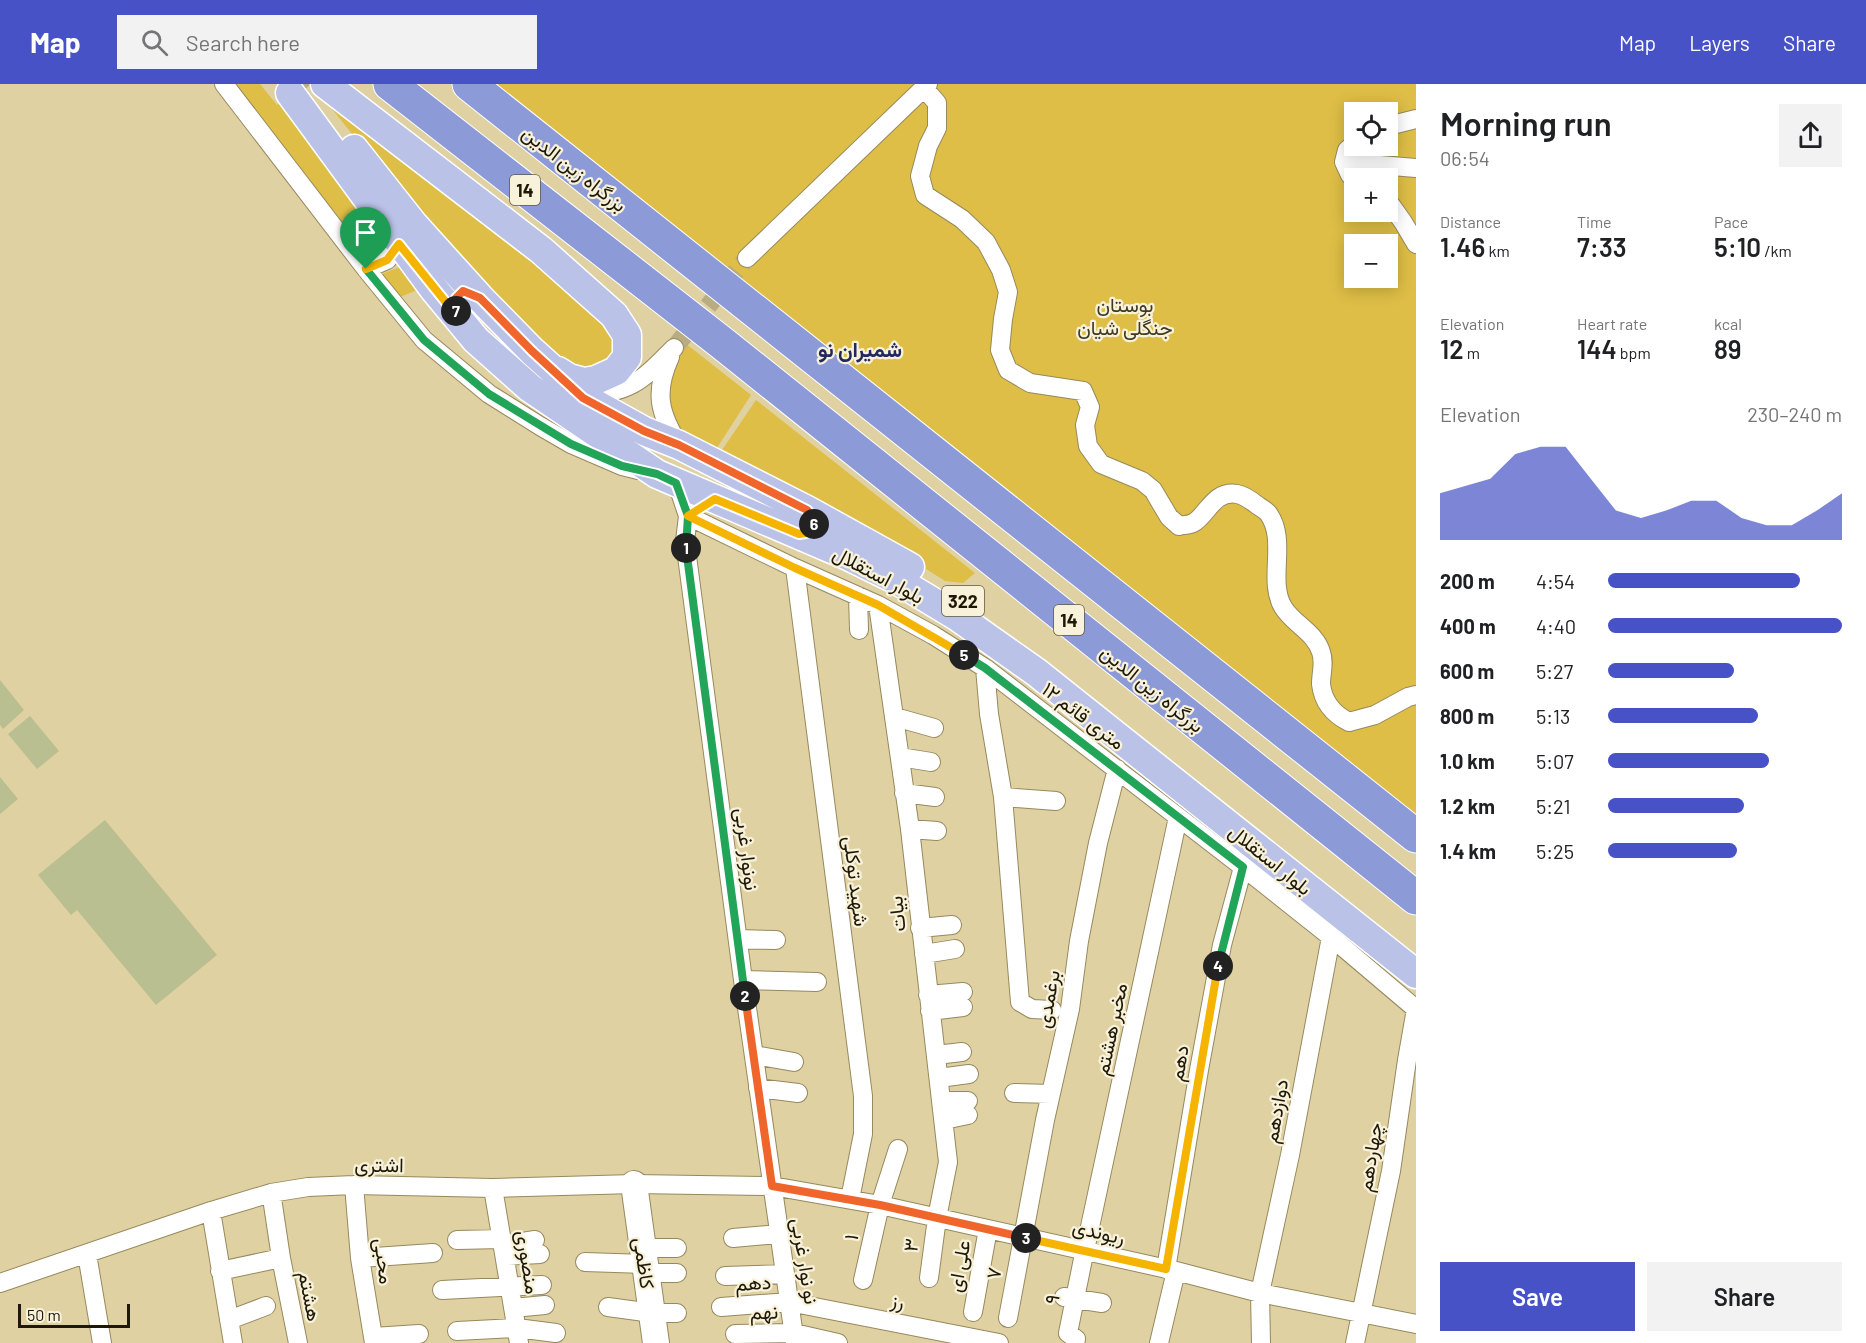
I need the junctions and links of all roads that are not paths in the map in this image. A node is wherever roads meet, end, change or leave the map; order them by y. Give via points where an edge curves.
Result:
1 (224, 84) edge
2 (390, 84) edge
3 (469, 84) edge
4 (926, 86) edge
5 (307, 89) edge
6 (1416, 118) edge
7 (1398, 123) edge
8 (1346, 156) edge
9 (1344, 162) junction
10 (1347, 168) edge
11 (1416, 168) edge
12 (1398, 214) edge
13 (399, 244) junction
14 (1416, 244) edge
15 (747, 258) tunnel mouth
16 (366, 269) junction
17 (480, 298) junction
18 (457, 316) junction
19 (549, 366) junction
20 (579, 394) junction
21 (679, 445) junction
22 (667, 479) junction
23 (715, 499) junction
24 (688, 516) junction
25 (803, 522) junction
26 (795, 568) junction
27 (858, 596) junction
28 (878, 605) junction
29 (859, 630) dead end
30 (985, 668) junction
31 (1416, 695) edge
32 (895, 717) junction
33 (934, 728) dead end
34 (900, 757) junction
35 (931, 762) dead end
36 (1117, 769) junction
37 (904, 793) junction
38 (934, 797) dead end
39 (1003, 797) junction
40 (1056, 801) dead end
41 (1178, 817) junction
42 (910, 829) junction
43 (937, 831) dead end
44 (1416, 836) edge
45 (1243, 867) junction
46 (1416, 898) edge
47 (952, 925) dead end
48 (920, 928) junction
49 (1331, 937) junction
50 (738, 939) junction
51 (776, 940) dead end
52 (955, 949) dead end
53 (924, 954) junction
54 (1416, 957) edge
55 (1416, 974) edge
56 (743, 980) junction
57 (817, 982) dead end
58 (963, 999) dead end
59 (929, 1003) junction
60 (1416, 1008) edge
61 (1052, 1010) dead end
62 (962, 1052) dead end
63 (754, 1055) junction
64 (936, 1055) junction
65 (794, 1062) dead end
66 (969, 1074) dead end
67 (939, 1078) junction
68 (758, 1088) junction
69 (798, 1093) dead end
70 (1014, 1093) dead end
71 (1051, 1094) junction
72 (941, 1101) junction
73 (944, 1120) junction
74 (898, 1149) dead end
75 (634, 1184) junction
76 (354, 1185) junction
77 (772, 1186) junction
78 (493, 1188) junction
79 (272, 1198) dead end
80 (850, 1199) junction
81 (880, 1205) junction
82 (212, 1211) junction
83 (937, 1218) junction
84 (988, 1229) junction
85 (779, 1234) junction
86 (1023, 1237) junction
87 (733, 1238) dead end
88 (457, 1240) dead end
89 (503, 1247) junction
90 (538, 1247) dead end
91 (677, 1248) dead end
92 (432, 1253) dead end
93 (87, 1254) junction
94 (1084, 1255) junction
95 (281, 1258) junction
96 (360, 1258) junction
97 (585, 1262) dead end
98 (645, 1262) junction
99 (1171, 1270) junction
100 (220, 1271) junction
101 (677, 1273) dead end
102 (785, 1274) junction
103 (725, 1276) dead end
104 (928, 1278) dead end
105 (864, 1280) dead end
106 (0, 1283) edge
107 (543, 1285) dead end
108 (510, 1287) junction
109 (442, 1290) dead end
110 (1260, 1293) junction
111 (1069, 1298) junction
112 (789, 1302) junction
113 (1102, 1303) dead end
114 (545, 1305) dead end
115 (266, 1306) dead end
116 (608, 1307) dead end
117 (721, 1307) dead end
118 (513, 1308) junction
119 (973, 1311) dead end
120 (1361, 1312) junction
121 (652, 1313) junction
122 (677, 1313) dead end
123 (1008, 1318) dead end
124 (229, 1320) junction
125 (1416, 1324) edge
126 (457, 1331) dead end
127 (556, 1333) dead end
128 (419, 1334) dead end
129 (735, 1334) dead end
130 (518, 1336) edge
131 (794, 1338) edge
132 (373, 1340) edge
133 (102, 1343) edge
134 (233, 1343) edge
135 (298, 1343) edge
136 (656, 1343) edge
137 (838, 1343) edge
138 (999, 1343) edge
139 (1075, 1343) edge
140 (1159, 1343) edge
141 (1261, 1343) edge
142 (1355, 1343) edge

1 - 16 street
2 - 46 highway, بزرگراه زین الدین / 14 via 722,343
3 - 44 highway, بزرگراه زین الدین / 14
4 - 15 street
4 - 31 street via 937,103 937,128 920,176 925,195 962,219 986,242 1000,270 1008,292 1000,350 1008,370 1030,383 1083,391 1090,407 1085,425 1088,446 1101,464 1142,481 1153,490 1179,526 1194,523 1222,495 1236,494 1268,513 1276,534 1276,588 1282,606 1321,650 1325,699 1338,717 1349,722 1376,715
5 - 13 main road, بلوار استقلال / 322
5 - 17 main road, بلوار استقلال / 322 via 414,225
5 - 19 main road via 541,250 614,315 627,335 627,357 615,372 596,380 569,378
6 - 7 street
8 - 9 street
9 - 10 street
9 - 11 street
12 - 14 street
13 - 16 street via 387,260
13 - 18 main road, بلوار استقلال / 322
16 - 22 street via 424,340 489,394 571,444 622,466
17 - 18 main road via 463,291 456,298
17 - 19 main road, بلوار استقلال / 322
18 - 22 main road, بلوار استقلال / 322 via 476,340 530,388
19 - 20 main road, بلوار استقلال / 322
20 - 21 main road, بلوار استقلال / 322 via 613,416
20 - 21 street via 616,392 635,384 674,348 660,382 660,396 668,427
21 - 25 main road, بلوار استقلال / 322
22 - 23 main road, بلوار استقلال / 322
22 - 24 street
23 - 24 street
23 - 25 main road, بلوار استقلال / 322
24 - 26 street, ۱۲ متری قائم
24 - 50 street, نونوار غربی via 685,540
25 - 54 main road, بلوار استقلال / 322 via 911,568 971,607
25 - 55 main road, بلوار استقلال / 322 via 848,556 958,617 1027,665
26 - 27 street, ۱۲ متری قائم
26 - 80 street, شهید توکلی via 863,1096 863,1134
27 - 28 street, ۱۲ متری قائم
27 - 29 street
28 - 30 street, ۱۲ متری قائم
28 - 32 street, بیات
30 - 36 street, ۱۲ متری قائم
30 - 39 street, برغمدی
32 - 33 street
32 - 34 street, بیات
34 - 35 street
34 - 37 street, بیات
36 - 41 street, ۱۲ متری قائم
36 - 71 street, برغمدی via 1078,941 1070,1009
37 - 38 street
37 - 42 street, بیات
39 - 40 street
39 - 61 street, برغمدی via 1020,1002 1032,1010
41 - 45 street, ۱۲ متری قائم
41 - 94 street, مخبر هشتم
42 - 43 street
42 - 48 street, بیات
45 - 49 street, ۱۲ متری قائم
45 - 99 street, دهم via 1222,945 1197,1082
47 - 48 street
48 - 53 street, بیات
49 - 60 street, ۱۲ متری قائم
49 - 110 street, دوازدهم
50 - 51 street
50 - 56 street, نونوار غربی
52 - 53 street
53 - 59 street, بیات
56 - 57 street
56 - 63 street, نونوار غربی
58 - 59 street
59 - 64 street, بیات
60 - 120 street, چهاردهم via 1391,1171
62 - 64 street
63 - 65 street
63 - 68 street, نونوار غربی
64 - 67 street, بیات
66 - 67 street
67 - 72 street, بیات
68 - 69 street
68 - 77 street, نونوار غربی
70 - 71 street
71 - 86 street, برغمدی
72 - 73 street, بیات
72 - 73 street via 968,1108
73 - 83 street, بیات via 948,1162
74 - 81 street, ۱
75 - 77 street, اشتری
75 - 78 street, اشتری
75 - 98 street, کاظمی
76 - 78 street, اشتری
76 - 82 street, اشتری via 271,1193
76 - 96 street, محبی
77 - 80 street, ریوندی
77 - 85 street, نو نوار غربی
78 - 89 street, منصوری
79 - 95 street, هشتم
80 - 81 street, ریوندی
81 - 83 street, ریوندی
81 - 105 street, ۱
82 - 93 street, اشتری
82 - 100 street
83 - 84 street, ریوندی
83 - 104 street, ۳
84 - 86 street, ریوندی
84 - 119 street, علی ای
85 - 87 street
85 - 102 street, نو نوار غربی
86 - 94 street, ریوندی
86 - 123 street, ۷
88 - 89 street
89 - 90 street
89 - 108 street, منصوری
91 - 98 street
92 - 96 street
93 - 106 street, اشتری
93 - 133 street
94 - 99 street, ریوندی
94 - 111 street, ۹
95 - 100 street, هشتم
95 - 135 street, هشتم
96 - 132 street, محبی
97 - 98 street
98 - 101 street
98 - 121 street, کاظمی
99 - 110 street, ریوندی
99 - 140 street, دهم
100 - 124 street
102 - 103 street
102 - 112 street, نو نوار غربی
107 - 108 street
108 - 109 street
108 - 118 street, منصوری
110 - 120 street, ریوندی
110 - 141 street, دوازدهم
111 - 113 street
111 - 139 street, ۹ via 1068,1333 1076,1339
112 - 117 street, دهم
112 - 131 street, نو نوار غربی
112 - 138 street, رز
114 - 118 street
115 - 124 street
116 - 121 street
118 - 130 street, منصوری
120 - 125 street, ریوندی
120 - 142 street, چهاردهم
121 - 122 street
121 - 136 street, کاظمی
124 - 134 street
126 - 130 street
127 - 130 street
128 - 132 street
129 - 131 street, نهم
131 - 137 street, نهم

